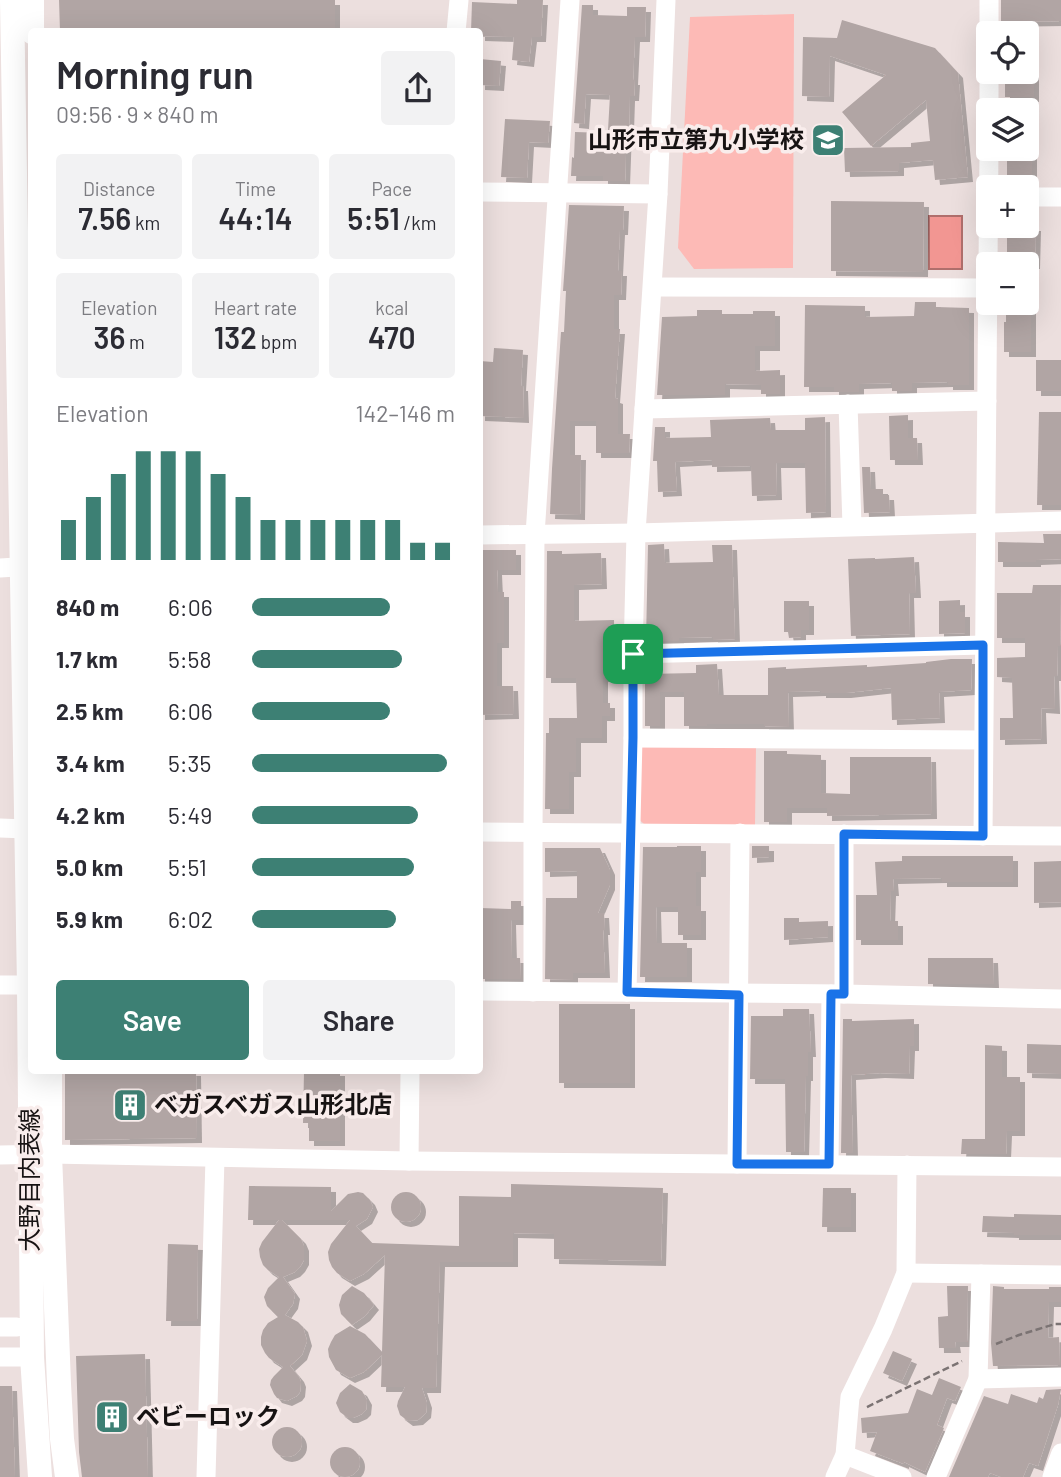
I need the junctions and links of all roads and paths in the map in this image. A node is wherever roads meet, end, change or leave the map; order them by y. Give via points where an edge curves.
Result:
1 (12, 0) edge
2 (32, 0) edge
3 (459, 0) edge
4 (570, 0) edge
5 (666, 0) edge
6 (989, 0) edge
7 (989, 21) edge
8 (32, 28) edge
9 (456, 28) edge
10 (989, 161) edge
11 (8, 187) edge
12 (483, 192) edge
13 (556, 194) junction
14 (659, 194) junction
15 (1039, 197) edge
16 (1061, 197) edge
17 (988, 252) edge
18 (653, 287) junction
19 (976, 288) edge
20 (987, 315) edge
21 (986, 401) junction
22 (848, 404) junction
23 (644, 409) junction
24 (1061, 521) edge
25 (985, 522) junction
26 (852, 526) junction
27 (636, 533) junction
28 (483, 535) edge
29 (535, 535) junction
30 (18, 567) edge
31 (983, 645) junction
32 (633, 654) junction
33 (633, 738) junction
34 (982, 740) junction
35 (0, 828) edge
36 (26, 829) junction
37 (533, 831) junction
38 (483, 832) edge
39 (631, 832) junction
40 (740, 833) junction
41 (844, 834) junction
42 (983, 836) junction
43 (1061, 836) edge
44 (28, 933) edge
45 (0, 985) edge
46 (28, 985) edge
47 (483, 991) edge
48 (533, 992) junction
49 (627, 992) junction
50 (837, 994) junction
51 (739, 995) junction
52 (1061, 999) edge
53 (35, 1074) edge
54 (50, 1074) edge
55 (410, 1074) edge
56 (40, 1154) junction
57 (0, 1155) edge
58 (215, 1158) junction
59 (409, 1161) junction
60 (737, 1164) junction
61 (829, 1164) junction
62 (907, 1165) junction
63 (1061, 1167) edge
64 (906, 1273) junction
65 (981, 1274) junction
66 (1061, 1275) edge
67 (1061, 1324) edge
68 (980, 1352) junction
69 (0, 1357) edge
70 (32, 1357) junction
71 (1061, 1377) edge
72 (978, 1379) junction
73 (848, 1416) junction
74 (1061, 1453) edge
75 (845, 1455) junction
76 (40, 1477) edge
77 (66, 1477) edge
78 (205, 1477) edge
79 (835, 1477) edge
80 (902, 1477) edge
81 (936, 1477) edge
82 (1052, 1477) edge

1 - 11 main road, 大野目内表線
2 - 8 main road
3 - 9 street
4 - 13 street
5 - 14 street
6 - 7 street
10 - 17 street
11 - 30 main road, 大野目内表線
12 - 13 street
13 - 14 street
13 - 29 street
14 - 18 street
15 - 16 street
18 - 19 street
18 - 23 street
20 - 21 street
21 - 22 street
21 - 25 street
22 - 23 street
22 - 26 street
23 - 27 street
24 - 25 street
25 - 26 street
25 - 31 street
26 - 27 street
27 - 29 street
27 - 32 street
28 - 29 street
29 - 37 street
30 - 36 main road, 大野目内表線
31 - 32 street
31 - 34 street
32 - 33 street
33 - 34 street
33 - 39 street
34 - 42 street
35 - 36 street
36 - 44 main road, 大野目内表線
37 - 38 street
37 - 39 street
37 - 48 street
39 - 40 street
39 - 49 street
40 - 41 street
40 - 51 street
41 - 42 street
41 - 50 street
42 - 43 street
45 - 46 street
47 - 48 street
48 - 49 street
49 - 51 street
50 - 51 street
50 - 52 street
50 - 61 street
51 - 60 street
53 - 56 main road, 大野目内表線
54 - 56 main road, 大野目内表線
55 - 59 street
56 - 57 street
56 - 58 street
56 - 70 main road, 大野目内表線
56 - 77 main road, 大野目内表線
58 - 59 street
58 - 78 street
59 - 60 street
60 - 61 street
61 - 62 street
62 - 63 street
62 - 64 street
64 - 65 street
64 - 73 street via 850,1397
65 - 66 street
65 - 68 street
67 - 68 path
68 - 72 street
68 - 73 path
69 - 70 street
70 - 76 main road, 大野目内表線
71 - 72 street
72 - 81 street
73 - 75 street
74 - 82 street
75 - 79 street
75 - 80 street

